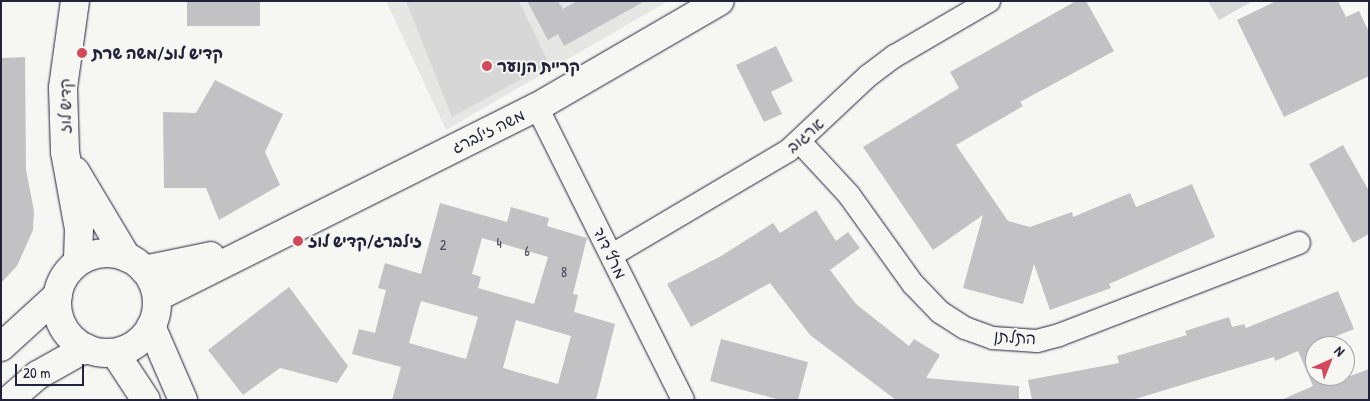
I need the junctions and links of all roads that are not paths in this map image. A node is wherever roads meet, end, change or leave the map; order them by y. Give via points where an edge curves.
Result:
1 (75, 1) edge
2 (720, 1) edge
3 (989, 1) edge
4 (538, 107) junction
5 (800, 142) junction
6 (65, 152) junction
7 (1299, 243) dead end
8 (250, 251) junction
9 (612, 255) junction
10 (78, 262) junction
11 (136, 264) junction
12 (58, 295) junction
13 (156, 297) junction
14 (152, 326) junction
15 (1, 347) edge
16 (86, 348) junction
17 (114, 353) junction
18 (8, 400) edge
19 (146, 400) edge
20 (182, 400) edge
21 (683, 400) edge

1 - 6 street, קדיש לוז via 63,88
2 - 4 street, משה זילברג
3 - 5 street, ארגוב via 895,56 868,76
4 - 8 street, משה זילברג
4 - 9 street, מרץ דוד
5 - 7 street, התלתן via 850,195 913,284 940,312 965,328 993,338 1037,341 1059,335
5 - 9 street, ארגוב via 750,175
6 - 10 street, קדיש לוז via 79,229
6 - 11 street, קדיש לוז
8 - 11 street, משה זילברג
8 - 13 street, משה זילברג
9 - 21 street, מרץ דוד
10 - 11 street via 103,253
10 - 12 street via 64,277
11 - 13 street
12 - 15 street
12 - 16 street via 58,311 65,330
13 - 14 street
14 - 17 street via 137,343
14 - 20 street
16 - 17 street
16 - 18 street via 38,375
17 - 19 street

